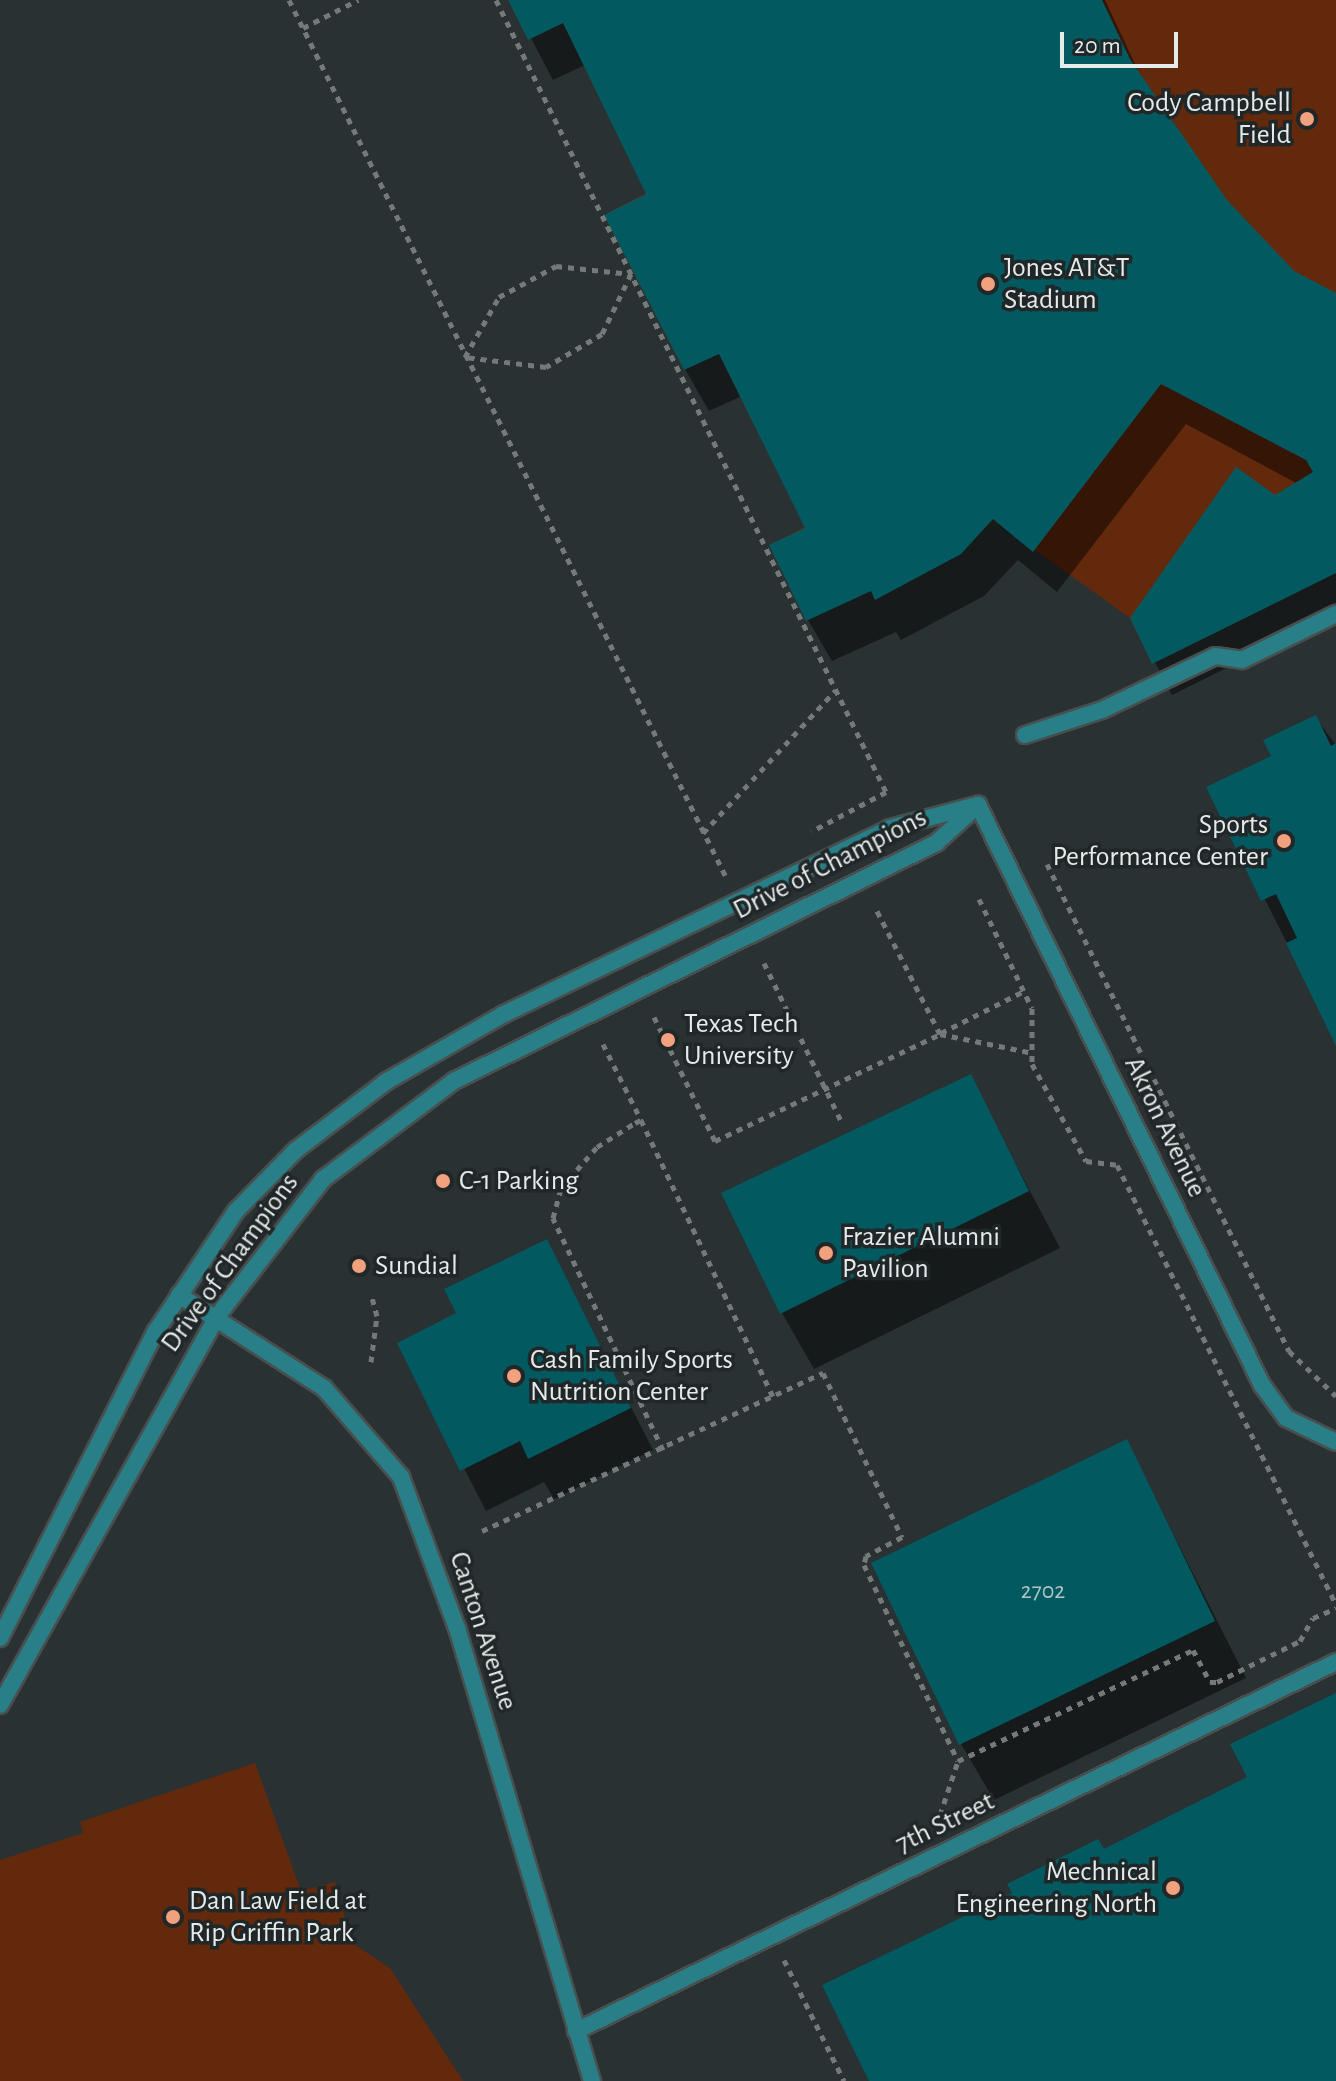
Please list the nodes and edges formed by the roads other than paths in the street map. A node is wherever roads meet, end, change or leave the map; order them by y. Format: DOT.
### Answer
graph roads {
  1 [pos="1336,614"];
  2 [pos="1025,735"];
  3 [pos="978,805"];
  4 [pos="179,1295"];
  5 [pos="218,1315"];
  6 [pos="1336,1442"];
  7 [pos="0,1638"];
  8 [pos="1336,1662"];
  9 [pos="0,1705"];
  10 [pos="576,2031"];
  11 [pos="592,2081"];
  1 -- 2 [label="street"];
  3 -- 4 [label="street, Drive of Champions"];
  3 -- 5 [label="street, Drive of Champions"];
  3 -- 6 [label="street, Akron Avenue"];
  4 -- 5 [label="street, Canton Avenue"];
  4 -- 7 [label="street, Drive of Champions"];
  5 -- 9 [label="street, Drive of Champions"];
  5 -- 10 [label="street, Canton Avenue"];
  8 -- 10 [label="street, 7th Street"];
  10 -- 11 [label="street, Canton Avenue"];
}
